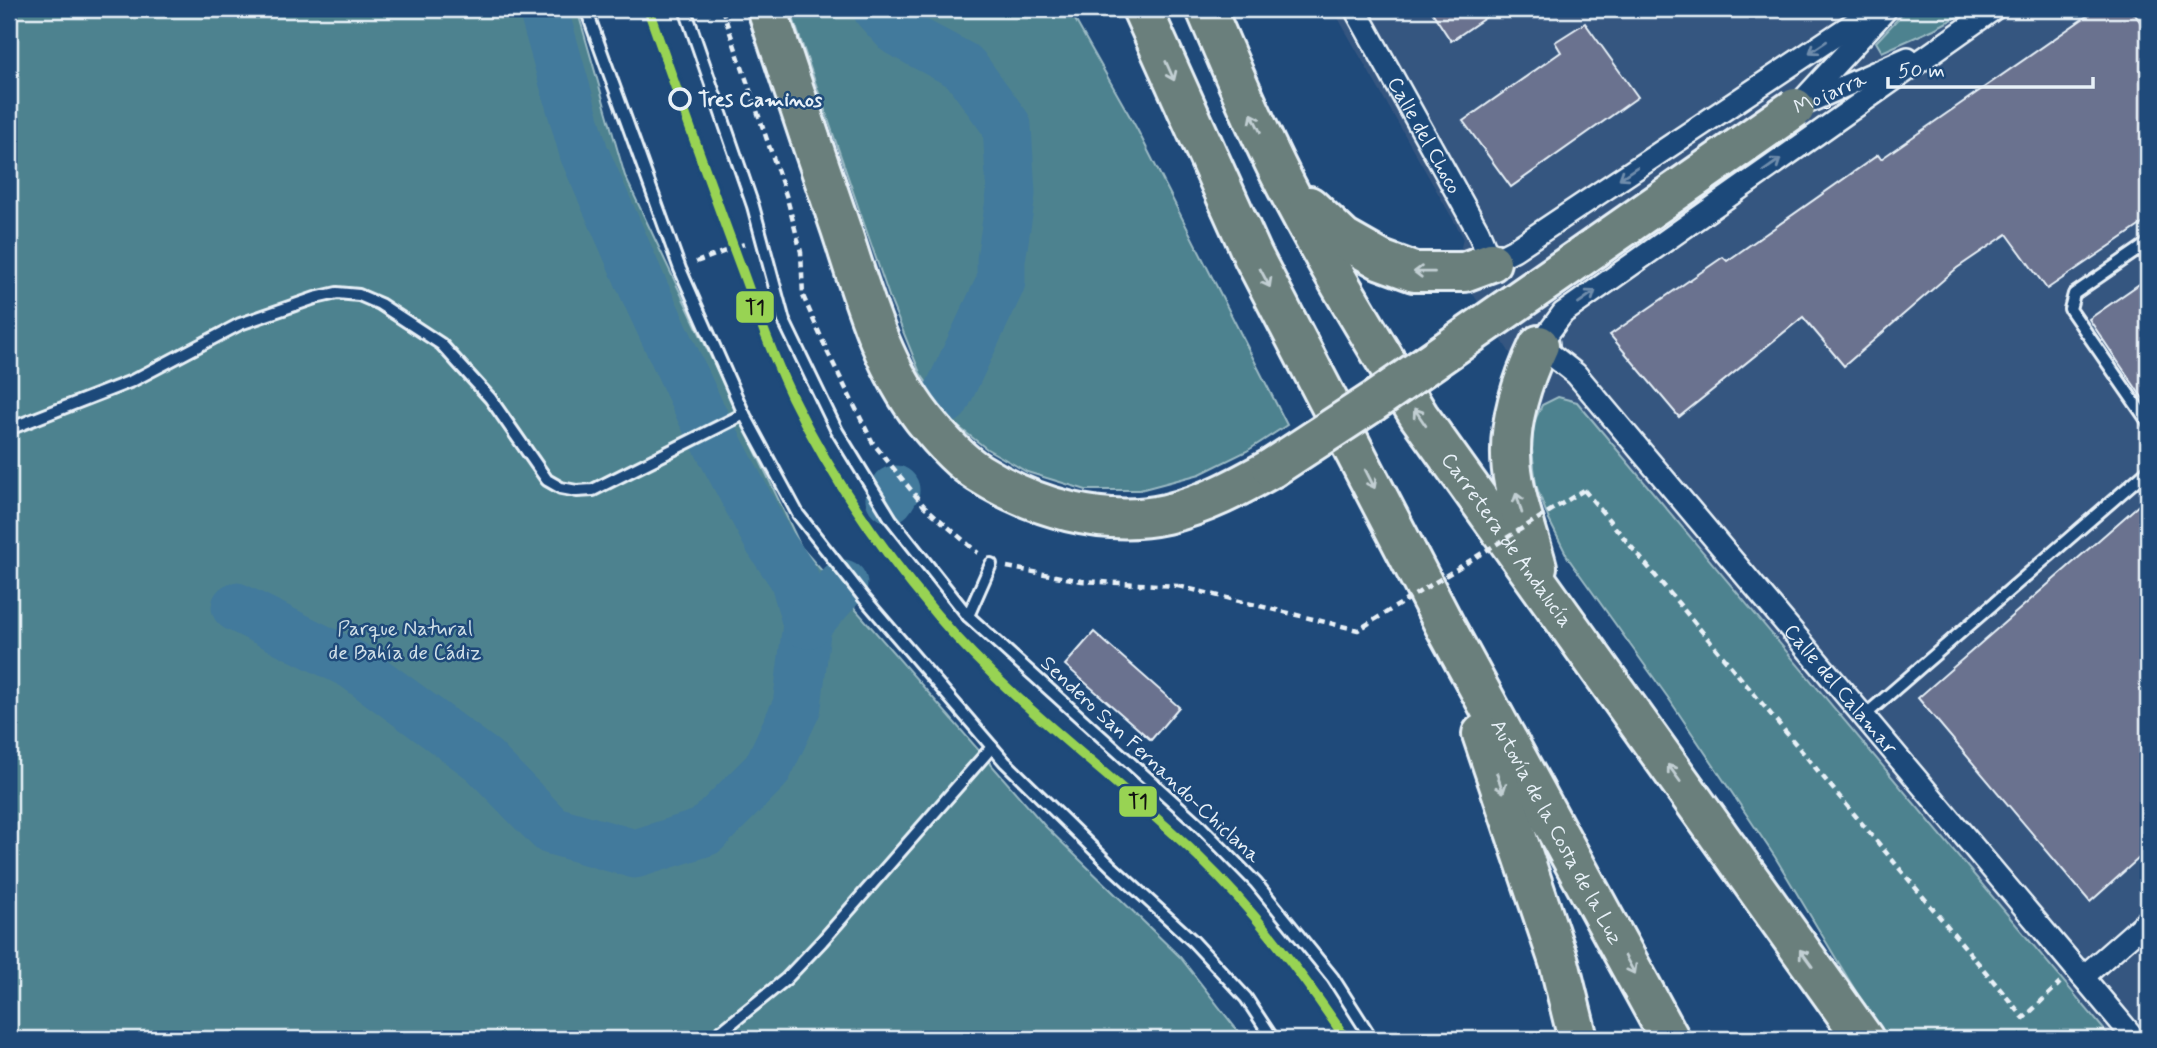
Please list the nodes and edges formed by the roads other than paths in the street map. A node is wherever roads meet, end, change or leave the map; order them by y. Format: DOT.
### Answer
graph roads {
  1 [pos="586,9"];
  2 [pos="684,9"];
  3 [pos="766,9"];
  4 [pos="1142,9"];
  5 [pos="1206,9"];
  6 [pos="1355,9"];
  7 [pos="1874,9"];
  8 [pos="1888,9"];
  9 [pos="1994,9"];
  10 [pos="1950,39"];
  11 [pos="1795,108"];
  12 [pos="1285,185"];
  13 [pos="2148,243"];
  14 [pos="1491,262"];
  15 [pos="1539,345"];
  16 [pos="744,414"];
  17 [pos="2148,422"];
  18 [pos="9,429"];
  19 [pos="2148,470"];
  20 [pos="991,564"];
  21 [pos="1545,593"];
  22 [pos="968,616"];
  23 [pos="1445,626"];
  24 [pos="1863,717"];
  25 [pos="992,747"];
  26 [pos="2148,920"];
  27 [pos="2079,972"];
  28 [pos="712,1039"];
  29 [pos="1273,1039"];
  30 [pos="1371,1039"];
  31 [pos="1578,1039"];
  32 [pos="1670,1039"];
  33 [pos="1864,1039"];
  34 [pos="2135,1039"];
  1 -- 16 [label="lane"];
  2 -- 22 [label="lane, Sendero San Fernando-Chiclana"];
  3 -- 11 [label="highway, bridge"];
  4 -- 23 [label="highway, one-way"];
  12 -- 5 [label="highway, Carretera de Andalucía, one-way"];
  6 -- 14 [label="street, Calle del Choco"];
  7 -- 14 [label="street, one-way"];
  8 -- 11 [label="street, Mojarra"];
  9 -- 10 [label="street"];
  10 -- 11 [label="street, Mojarra"];
  15 -- 10 [label="street, one-way"];
  14 -- 12 [label="highway, one-way"];
  21 -- 12 [label="highway, Carretera de Andalucía, one-way"];
  13 -- 17 [label="lane"];
  21 -- 15 [label="highway, one-way"];
  15 -- 24 [label="street, Calle del Calamar"];
  16 -- 18 [label="lane"];
  16 -- 25 [label="lane"];
  19 -- 24 [label="lane"];
  20 -- 22 [label="lane"];
  33 -- 21 [label="highway, Carretera de Andalucía, one-way"];
  22 -- 30 [label="lane, Sendero San Fernando-Chiclana"];
  23 -- 31 [label="highway, one-way"];
  23 -- 32 [label="highway, Autovía de la Costa de la Luz, one-way"];
  24 -- 27 [label="street, Calle del Calamar"];
  25 -- 28 [label="lane"];
  25 -- 29 [label="lane"];
  26 -- 27 [label="street"];
  27 -- 34 [label="street, Calle del Calamar"];
}
